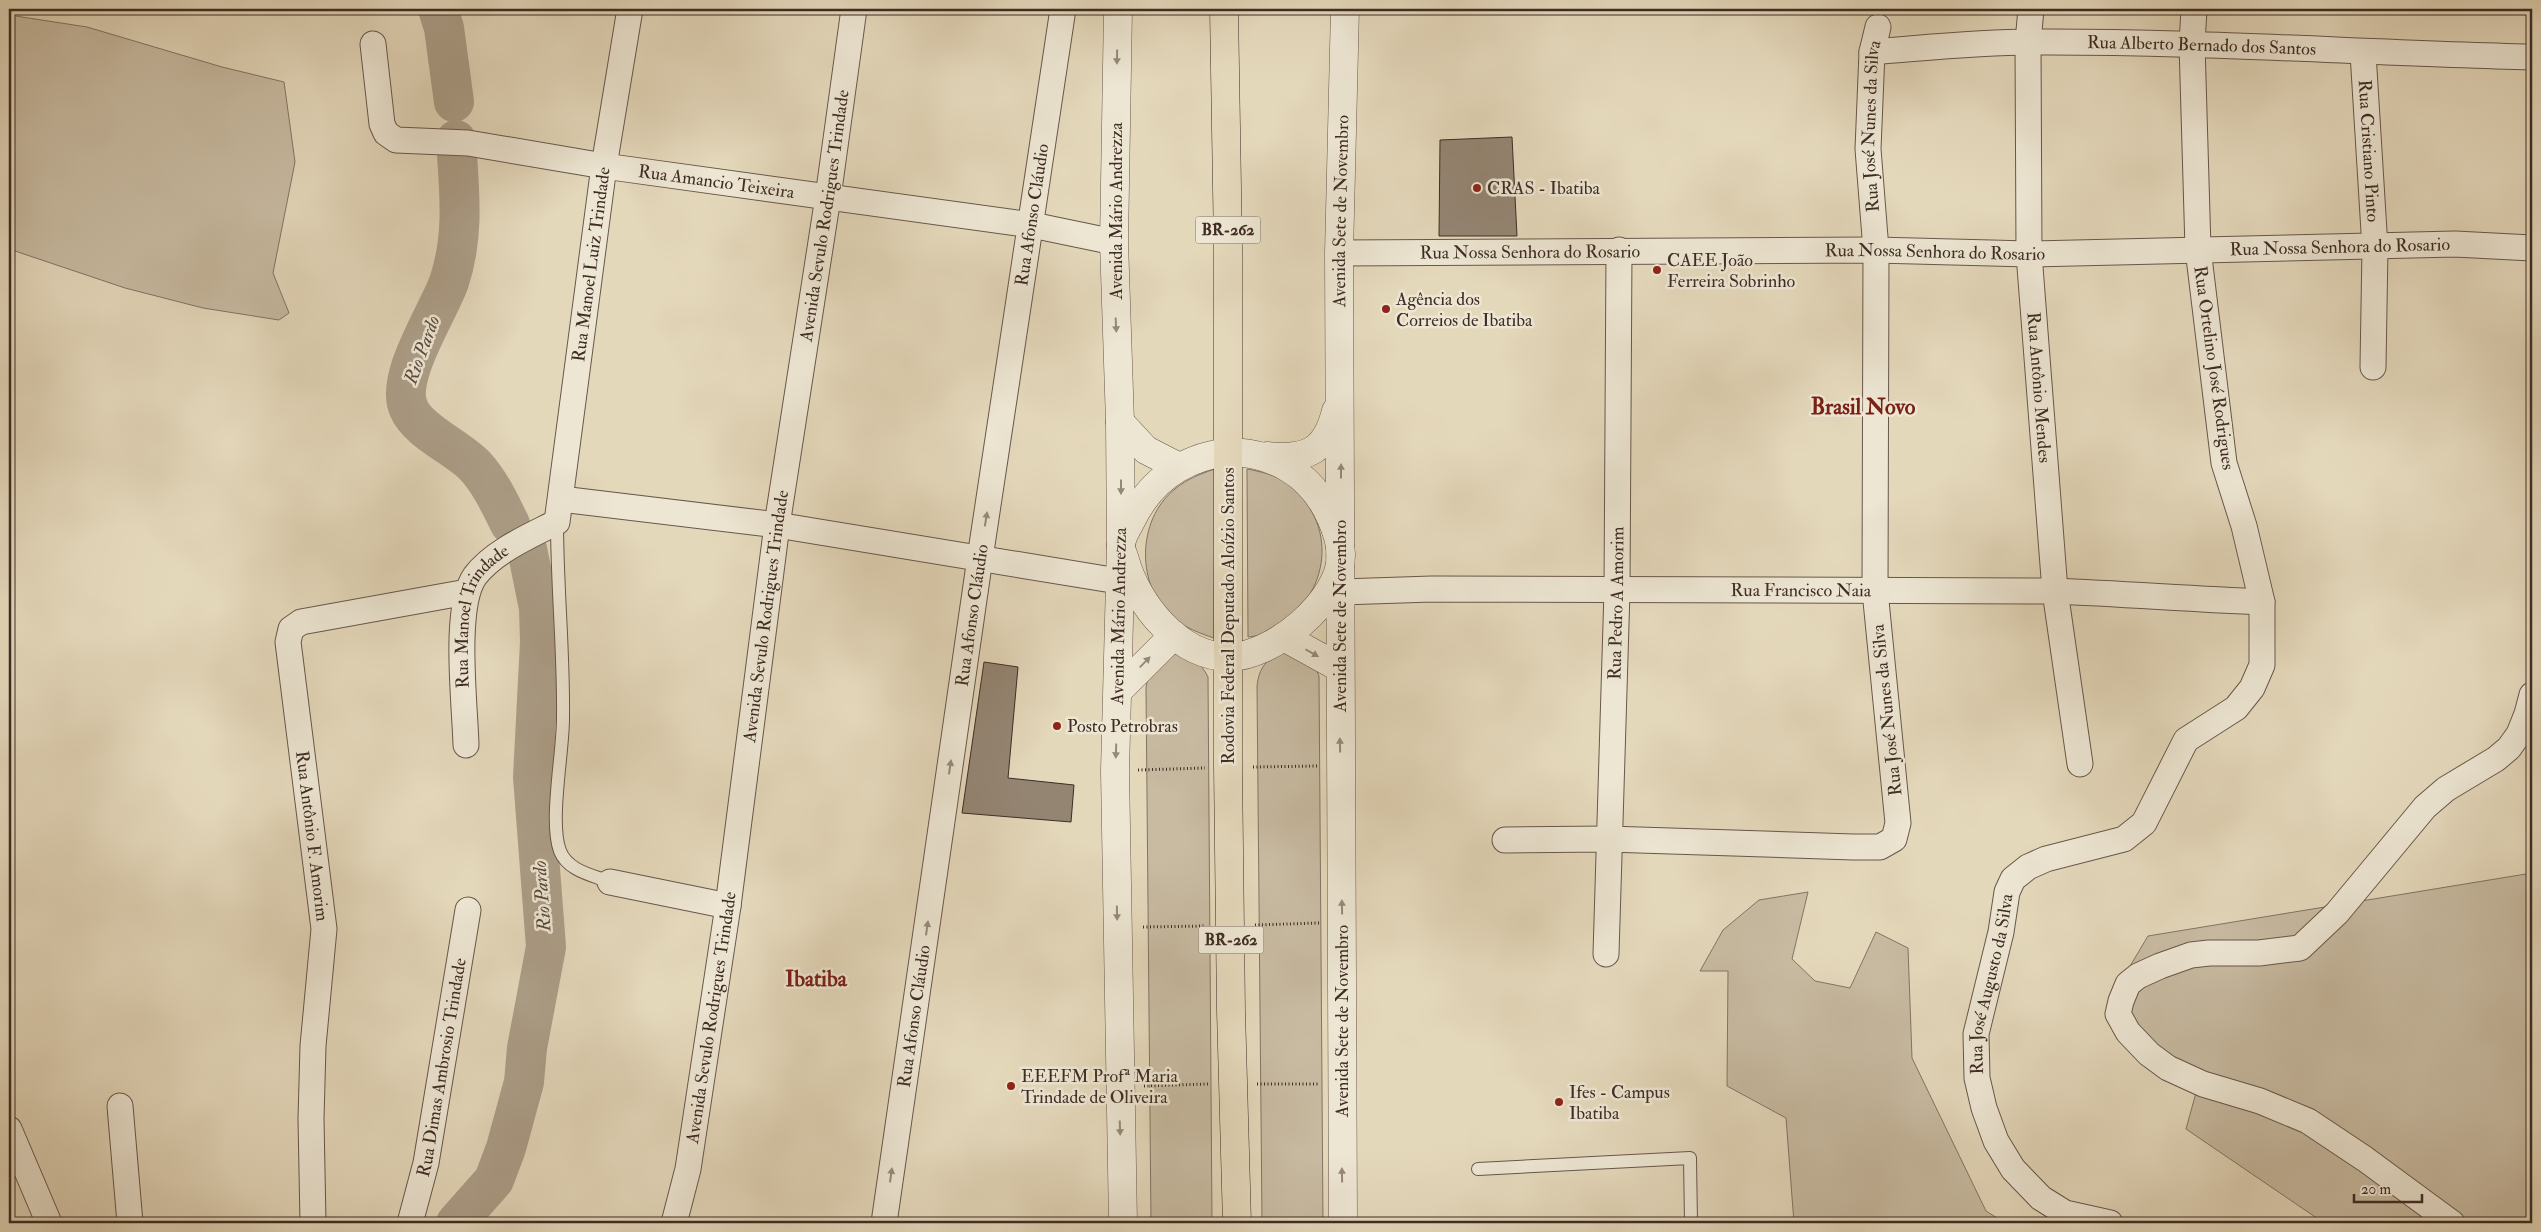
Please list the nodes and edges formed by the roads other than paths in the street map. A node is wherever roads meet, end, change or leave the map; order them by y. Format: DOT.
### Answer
graph roads {
  1 [pos="630,9"];
  2 [pos="854,9"];
  3 [pos="1063,9"];
  4 [pos="1118,9"];
  5 [pos="1224,9"];
  6 [pos="1344,9"];
  7 [pos="2031,9"];
  8 [pos="2194,9"];
  9 [pos="1878,27"];
  10 [pos="2028,42"];
  11 [pos="373,44"];
  12 [pos="2192,44"];
  13 [pos="1872,52"];
  14 [pos="2364,53"];
  15 [pos="2532,57"];
  16 [pos="604,166"];
  17 [pos="828,197"];
  18 [pos="1032,225"];
  19 [pos="1114,242"];
  20 [pos="2375,248"];
  21 [pos="2532,248"];
  22 [pos="2198,249"];
  23 [pos="1619,250"];
  24 [pos="1876,250"];
  25 [pos="1339,253"];
  26 [pos="2029,254"];
  27 [pos="2374,367"];
  28 [pos="1340,395"];
  29 [pos="1120,422"];
  30 [pos="1227,452"];
  31 [pos="1264,456"];
  32 [pos="1179,466"];
  33 [pos="546,522"];
  34 [pos="777,525"];
  35 [pos="1121,545"];
  36 [pos="1341,555"];
  37 [pos="980,558"];
  38 [pos="1118,580"];
  39 [pos="1617,591"];
  40 [pos="1875,591"];
  41 [pos="467,592"];
  42 [pos="1341,592"];
  43 [pos="2055,592"];
  44 [pos="2262,602"];
  45 [pos="1174,635"];
  46 [pos="1284,637"];
  47 [pos="1229,657"];
  48 [pos="1340,668"];
  49 [pos="1118,691"];
  50 [pos="2532,695"];
  51 [pos="466,745"];
  52 [pos="2080,764"];
  53 [pos="1608,839"];
  54 [pos="1505,840"];
  55 [pos="2028,867"];
  56 [pos="610,882"];
  57 [pos="728,906"];
  58 [pos="468,910"];
  59 [pos="1606,954"];
  60 [pos="120,1106"];
  61 [pos="9,1129"];
  62 [pos="1478,1169"];
  63 [pos="49,1223"];
  64 [pos="130,1223"];
  65 [pos="313,1223"];
  66 [pos="410,1223"];
  67 [pos="674,1223"];
  68 [pos="884,1223"];
  69 [pos="1123,1223"];
  70 [pos="1237,1223"];
  71 [pos="1343,1223"];
  72 [pos="1691,1223"];
  73 [pos="2110,1223"];
  74 [pos="2452,1223"];
  1 -- 16 [label="street, Rua Manoel Luiz Trindade"];
  2 -- 17 [label="street, Avenida Sevulo Rodrigues Trindade"];
  3 -- 18 [label="street, Rua Afonso Cláudio"];
  4 -- 19 [label="street, Avenida Mário Andrezza, one-way"];
  5 -- 30 [label="highway, Rodovia Federal Deputado Aloízio Santos / BR-262"];
  6 -- 25 [label="street, Avenida Sete de Novembro"];
  7 -- 10 [label="street, Rua Antônio Mendes"];
  8 -- 12 [label="street, Rua Ortelino José Rodrigues"];
  9 -- 13 [label="street, Rua José Nunes da Silva"];
  10 -- 12 [label="street, Rua Alberto Bernado dos Santos"];
  10 -- 13 [label="street, Rua Alberto Bernado dos Santos"];
  10 -- 26 [label="street, Rua Antônio Mendes"];
  11 -- 16 [label="street, Rua Amancio Teixeira"];
  12 -- 14 [label="street, Rua Alberto Bernado dos Santos"];
  12 -- 22 [label="street, Rua Ortelino José Rodrigues"];
  13 -- 24 [label="street, Rua José Nunes da Silva"];
  14 -- 15 [label="street, Rua Alberto Bernado dos Santos"];
  14 -- 20 [label="street, Rua Cristiano Pinto"];
  16 -- 17 [label="street, Rua Amancio Teixeira"];
  16 -- 33 [label="street, Rua Manoel Luiz Trindade"];
  17 -- 18 [label="street, Rua Amancio Teixeira"];
  17 -- 34 [label="street, Avenida Sevulo Rodrigues Trindade"];
  18 -- 19 [label="street, Rua Amancio Teixeira"];
  37 -- 18 [label="street, Rua Afonso Cláudio, one-way"];
  19 -- 29 [label="street, Avenida Mário Andrezza, one-way"];
  20 -- 21 [label="street, Rua Nossa Senhora do Rosario"];
  20 -- 22 [label="street, Rua Nossa Senhora do Rosario"];
  20 -- 27 [label="street, Rua Cristiano Pinto"];
  22 -- 26 [label="street, Rua Nossa Senhora do Rosario"];
  22 -- 44 [label="street, Rua Ortelino José Rodrigues"];
  23 -- 24 [label="street, Rua Nossa Senhora do Rosario"];
  23 -- 25 [label="street, Rua Nossa Senhora do Rosario"];
  23 -- 39 [label="street, Rua Pedro A Amorim"];
  24 -- 26 [label="street, Rua Nossa Senhora do Rosario"];
  24 -- 40 [label="street, Rua José Nunes da Silva"];
  25 -- 28 [label="street, Avenida Sete de Novembro"];
  26 -- 43 [label="street, Rua Antônio Mendes"];
  28 -- 31 [label="street"];
  36 -- 28 [label="street, Avenida Sete de Novembro, one-way"];
  29 -- 32 [label="street"];
  29 -- 35 [label="street, Avenida Mário Andrezza, one-way"];
  30 -- 31 [label="street"];
  30 -- 32 [label="street"];
  30 -- 47 [label="highway, Rodovia Federal Deputado Aloízio Santos / BR-262"];
  31 -- 36 [label="street"];
  32 -- 35 [label="street"];
  33 -- 34 [label="street"];
  33 -- 41 [label="street, Rua Manoel Trindade"];
  33 -- 56 [label="lane"];
  34 -- 37 [label="street"];
  34 -- 57 [label="street, Avenida Sevulo Rodrigues Trindade"];
  35 -- 38 [label="street, Avenida Mário Andrezza"];
  35 -- 45 [label="street"];
  36 -- 42 [label="street, Avenida Sete de Novembro"];
  36 -- 46 [label="street"];
  37 -- 38 [label="street"];
  68 -- 37 [label="street, Rua Afonso Cláudio, one-way"];
  38 -- 49 [label="street, Avenida Mário Andrezza"];
  39 -- 40 [label="street, Rua Francisco Naia"];
  39 -- 42 [label="street, Rua Francisco Naia"];
  39 -- 53 [label="street, Rua Pedro A Amorim"];
  40 -- 43 [label="street, Rua Francisco Naia"];
  40 -- 53 [label="street, Rua José Nunes da Silva"];
  41 -- 51 [label="street, Rua Manoel Trindade"];
  41 -- 65 [label="street, Rua Antônio F. Amorim"];
  42 -- 48 [label="street, Avenida Sete de Novembro"];
  43 -- 44 [label="street, Rua Francisco Naia"];
  43 -- 52 [label="street, Rua Antônio Mendes"];
  44 -- 55 [label="street, Rua Ortelino José Rodrigues"];
  45 -- 47 [label="street"];
  49 -- 45 [label="street, one-way"];
  46 -- 47 [label="street"];
  46 -- 48 [label="street, one-way"];
  47 -- 70 [label="highway, Rodovia Federal Deputado Aloízio Santos / BR-262"];
  71 -- 48 [label="street, Avenida Sete de Novembro, one-way"];
  49 -- 69 [label="street, Avenida Mário Andrezza, one-way"];
  50 -- 74 [label="street"];
  53 -- 54 [label="street, Rua José Nunes da Silva"];
  53 -- 59 [label="street, Rua Pedro A Amorim"];
  55 -- 73 [label="street, Rua José Augusto da Silva"];
  56 -- 57 [label="street"];
  57 -- 67 [label="street, Avenida Sevulo Rodrigues Trindade"];
  58 -- 66 [label="street, Rua Dimas Ambrosio Trindade"];
  60 -- 64 [label="street"];
  61 -- 63 [label="street"];
  62 -- 72 [label="lane"];
}
